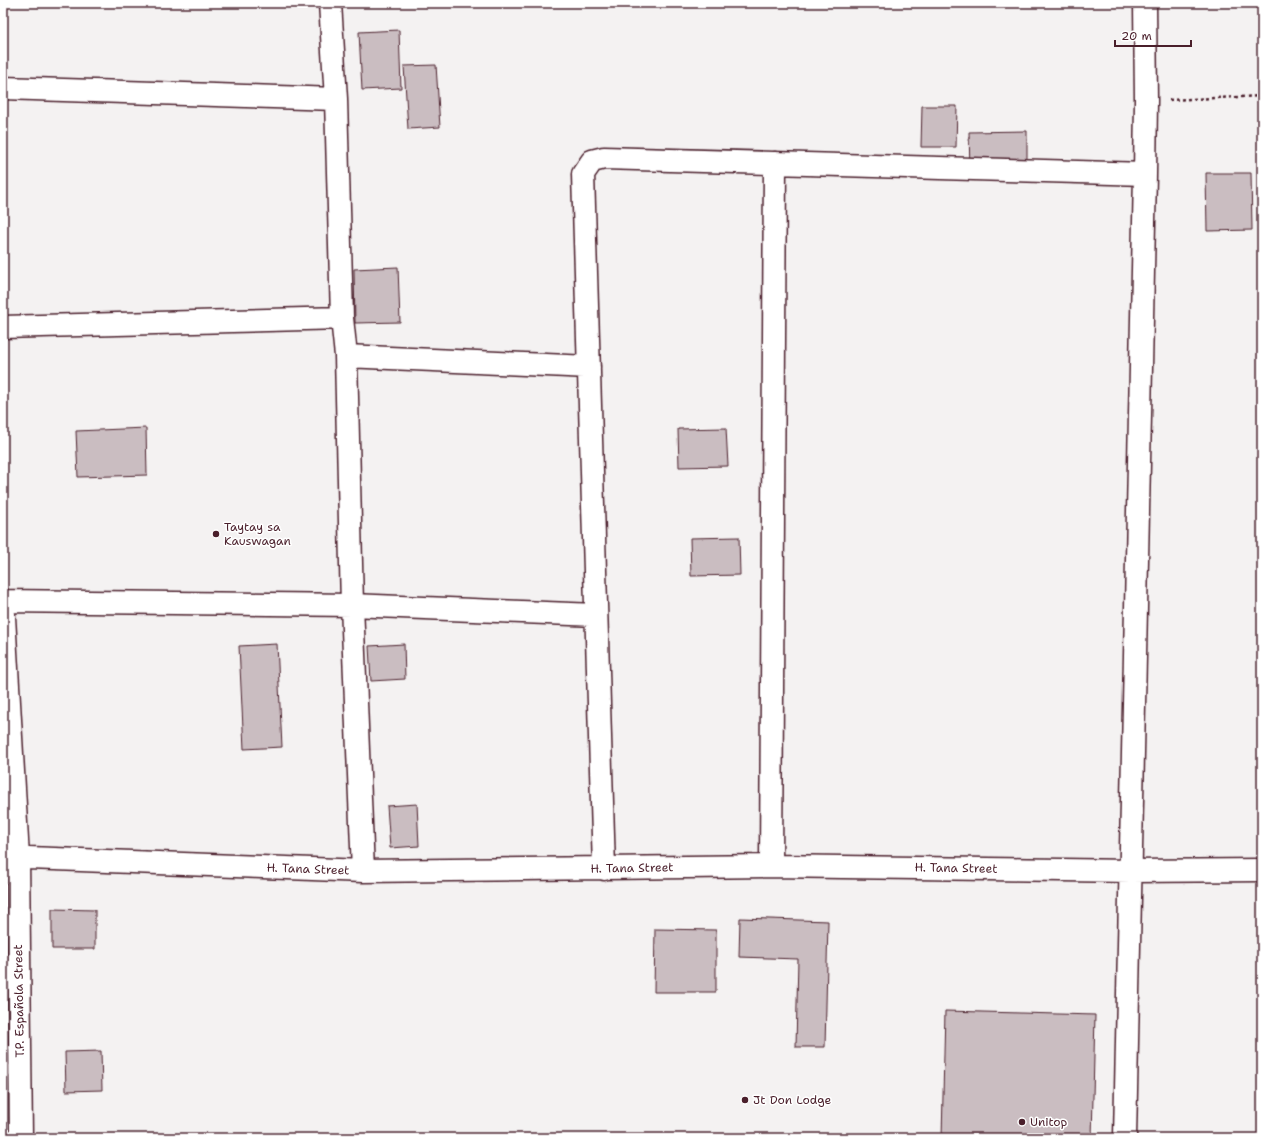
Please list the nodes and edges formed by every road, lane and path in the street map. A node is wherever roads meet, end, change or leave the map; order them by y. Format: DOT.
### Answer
graph roads {
  1 [pos="330,3"];
  2 [pos="1145,3"];
  3 [pos="3,88"];
  4 [pos="1262,96"];
  5 [pos="336,99"];
  6 [pos="1146,101"];
  7 [pos="775,163"];
  8 [pos="1145,174"];
  9 [pos="342,318"];
  10 [pos="3,327"];
  11 [pos="346,356"];
  12 [pos="589,368"];
  13 [pos="3,600"];
  14 [pos="352,605"];
  15 [pos="596,615"];
  16 [pos="10,857"];
  17 [pos="772,866"];
  18 [pos="604,869"];
  19 [pos="1262,870"];
  20 [pos="363,871"];
  21 [pos="1131,871"];
  22 [pos="21,1138"];
  23 [pos="1125,1138"];
  1 -- 5 [label="street"];
  2 -- 6 [label="street"];
  3 -- 5 [label="street"];
  4 -- 6 [label="path"];
  5 -- 9 [label="street"];
  6 -- 8 [label="street"];
  7 -- 8 [label="street"];
  7 -- 12 [label="street"];
  7 -- 17 [label="street"];
  8 -- 21 [label="street"];
  9 -- 10 [label="street"];
  9 -- 11 [label="street"];
  11 -- 12 [label="street"];
  11 -- 14 [label="street"];
  12 -- 15 [label="street"];
  13 -- 14 [label="street"];
  13 -- 16 [label="street, T.P. Española Street"];
  14 -- 15 [label="street"];
  14 -- 20 [label="street"];
  15 -- 18 [label="street"];
  16 -- 20 [label="street, H. Tana Street"];
  16 -- 22 [label="street, T.P. Española Street"];
  17 -- 18 [label="street, H. Tana Street"];
  17 -- 21 [label="street, H. Tana Street"];
  18 -- 20 [label="street, H. Tana Street"];
  19 -- 21 [label="street, H. Tana Street"];
  21 -- 23 [label="street"];
}
